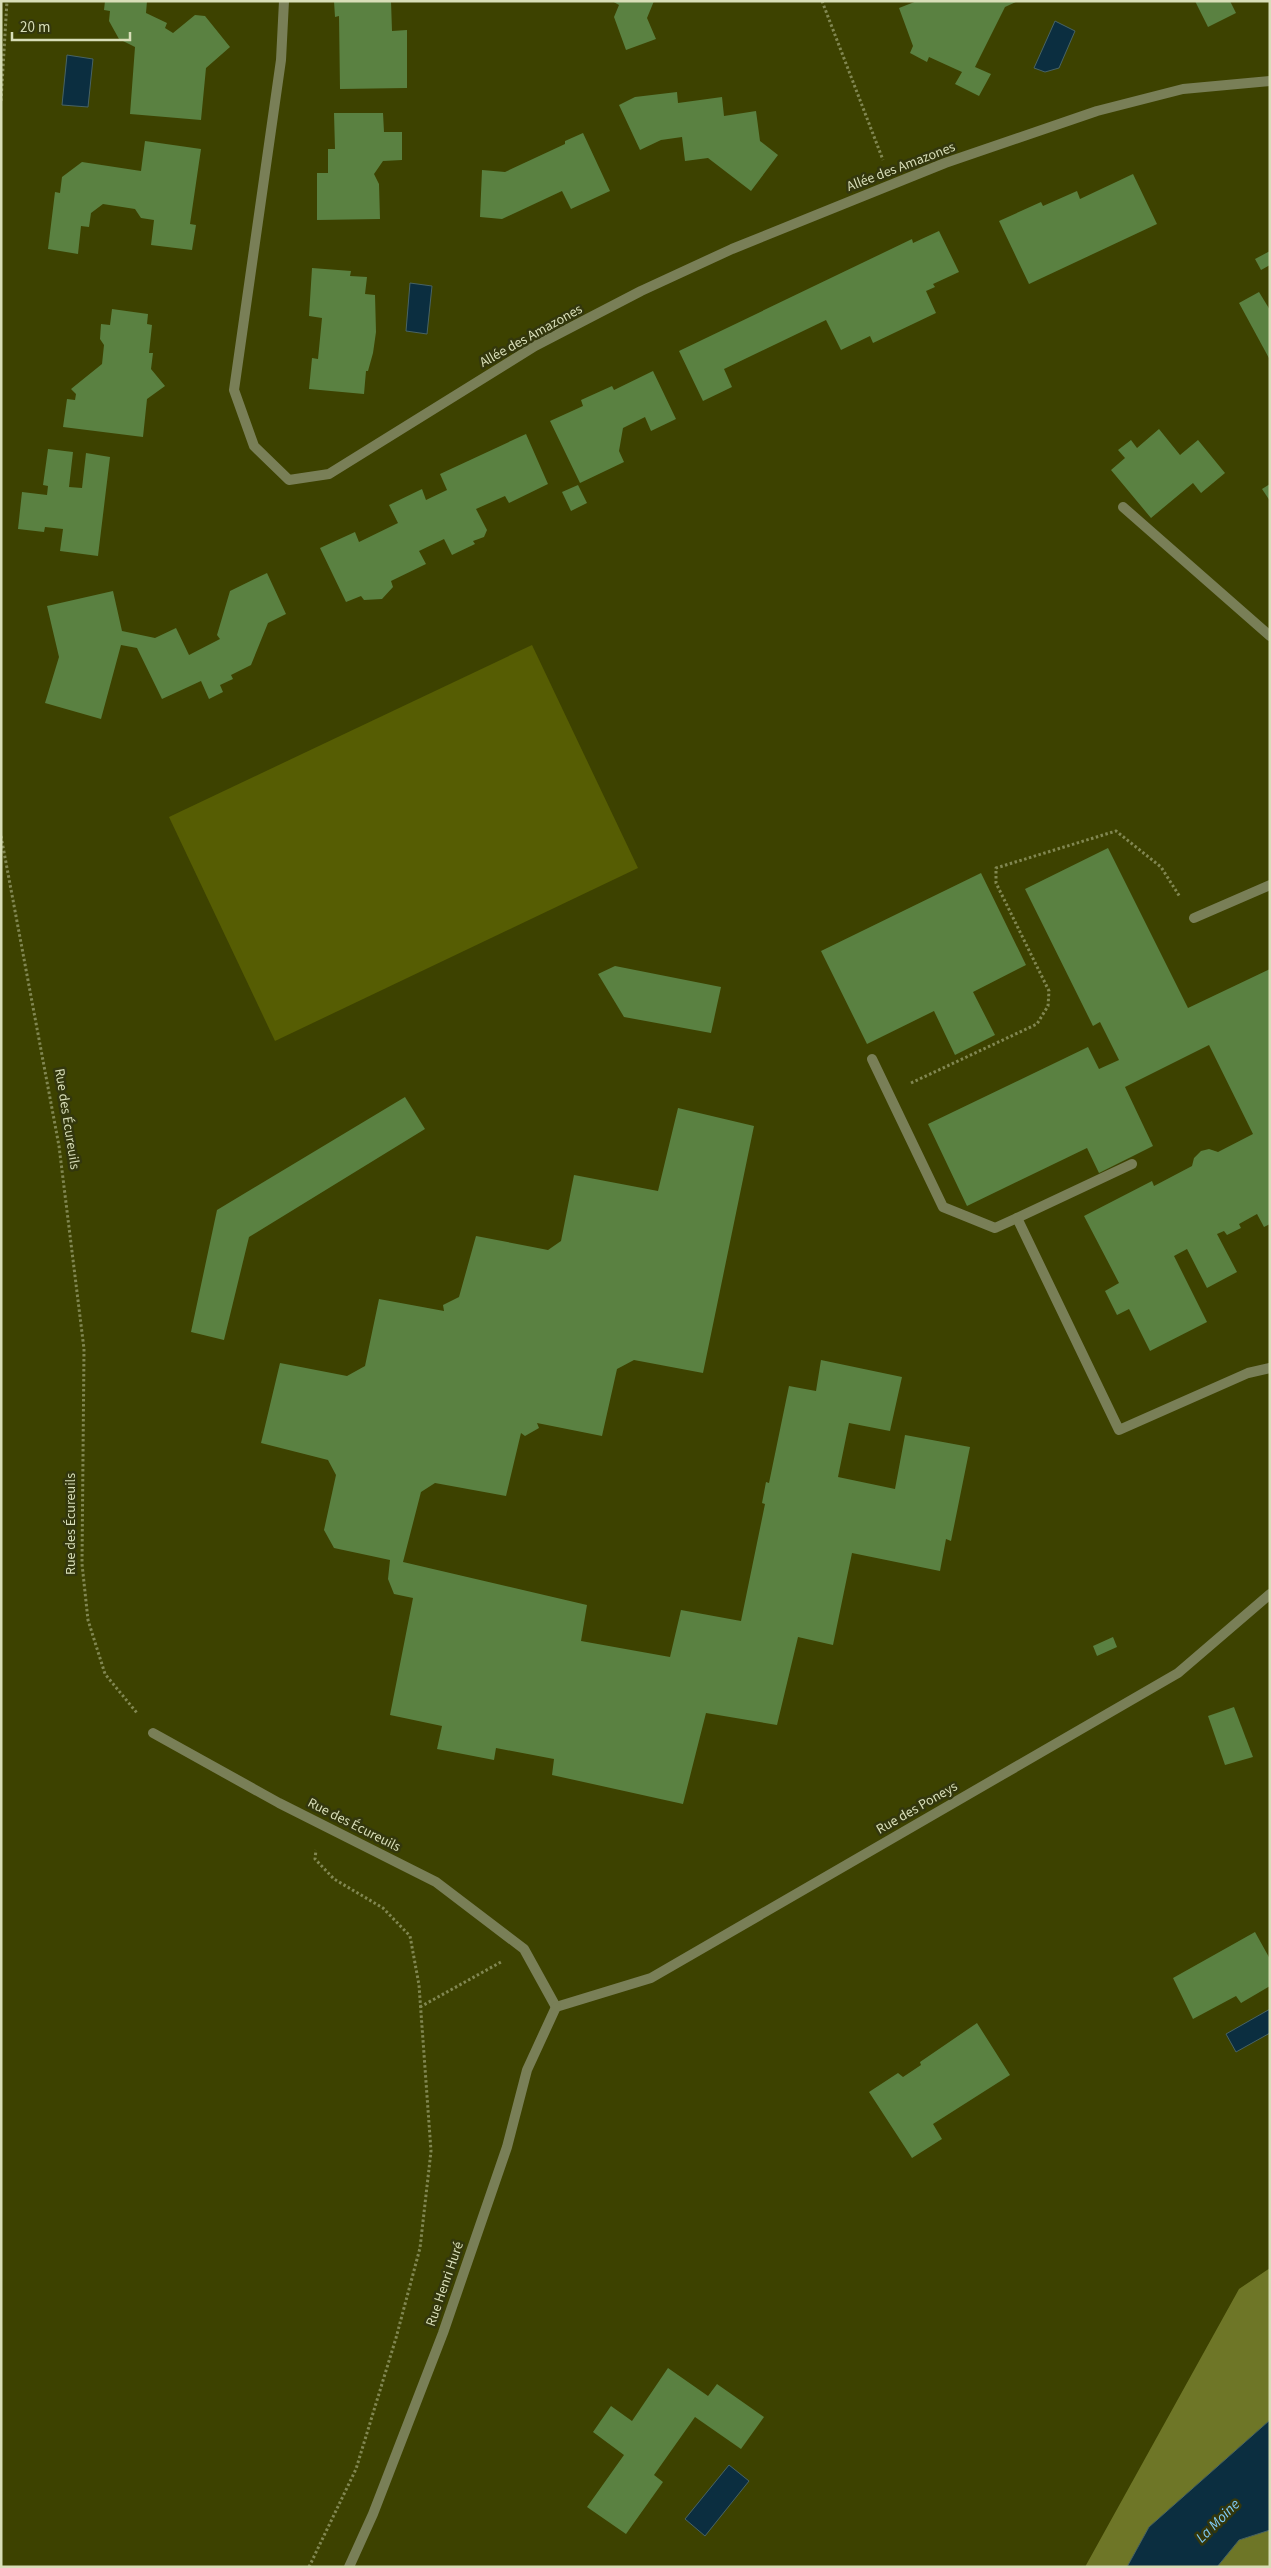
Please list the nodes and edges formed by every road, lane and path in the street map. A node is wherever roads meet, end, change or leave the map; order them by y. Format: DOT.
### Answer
graph roads {
  1 [pos="7,1"];
  2 [pos="284,1"];
  3 [pos="822,1"];
  4 [pos="3,50"];
  5 [pos="1270,81"];
  6 [pos="1,101"];
  7 [pos="892,184"];
  8 [pos="1124,507"];
  9 [pos="1270,636"];
  10 [pos="1,836"];
  11 [pos="1270,885"];
  12 [pos="1194,918"];
  13 [pos="872,1058"];
  14 [pos="889,1093"];
  15 [pos="1132,1164"];
  16 [pos="1017,1218"];
  17 [pos="1270,1368"];
  18 [pos="1270,1594"];
  19 [pos="154,1733"];
  20 [pos="324,1826"];
  21 [pos="524,1949"];
  22 [pos="420,2007"];
  23 [pos="556,2007"];
  24 [pos="309,2567"];
  25 [pos="349,2567"];
  1 -- 4 [label="path"];
  2 -- 7 [label="street, Allée des Amazones"];
  3 -- 7 [label="path"];
  4 -- 6 [label="path"];
  5 -- 7 [label="street, Allée des Amazones"];
  8 -- 9 [label="street"];
  10 -- 19 [label="path, Rue des Écureuils"];
  11 -- 12 [label="street"];
  12 -- 14 [label="path"];
  13 -- 14 [label="street"];
  14 -- 16 [label="street"];
  15 -- 16 [label="street"];
  16 -- 17 [label="street"];
  18 -- 23 [label="street, Rue des Poneys"];
  19 -- 20 [label="street, Rue des Écureuils"];
  20 -- 21 [label="street, Rue des Écureuils"];
  20 -- 22 [label="path"];
  21 -- 22 [label="path"];
  21 -- 23 [label="street, Rue des Écureuils"];
  22 -- 24 [label="path"];
  23 -- 25 [label="street, Rue Henri Huré"];
}
